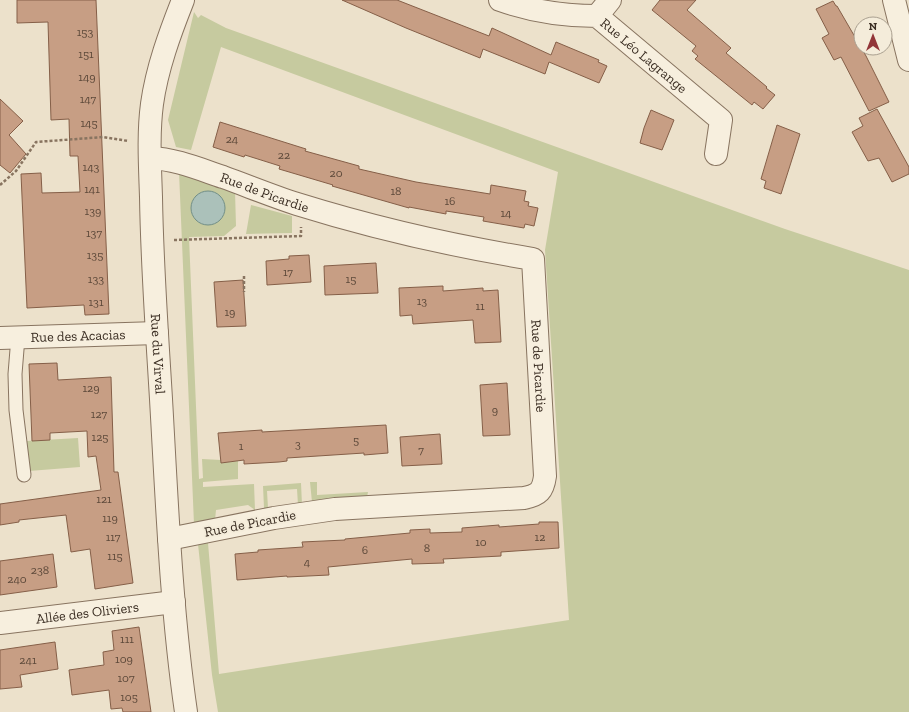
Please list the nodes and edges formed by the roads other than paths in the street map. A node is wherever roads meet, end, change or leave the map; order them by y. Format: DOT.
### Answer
graph roads {
  1 [pos="183,0"];
  2 [pos="500,0"];
  3 [pos="894,0"];
  4 [pos="604,8"];
  5 [pos="909,60"];
  6 [pos="150,151"];
  7 [pos="716,154"];
  8 [pos="157,333"];
  9 [pos="9,338"];
  10 [pos="24,475"];
  11 [pos="169,539"];
  12 [pos="174,602"];
  13 [pos="0,624"];
  14 [pos="186,712"];
  1 -- 6 [label="street, Rue du Virval"];
  2 -- 4 [label="street, Rue Léo Lagrange"];
  3 -- 5 [label="street"];
  4 -- 7 [label="street, Rue Léo Lagrange"];
  6 -- 8 [label="street, Rue du Virval"];
  6 -- 11 [label="street, Rue de Picardie"];
  8 -- 9 [label="street, Rue des Acacias"];
  8 -- 11 [label="street, Rue du Virval"];
  9 -- 10 [label="lane"];
  11 -- 12 [label="street, Rue du Virval"];
  12 -- 13 [label="street, Allée des Oliviers"];
  12 -- 14 [label="street, Rue du Virval"];
}
